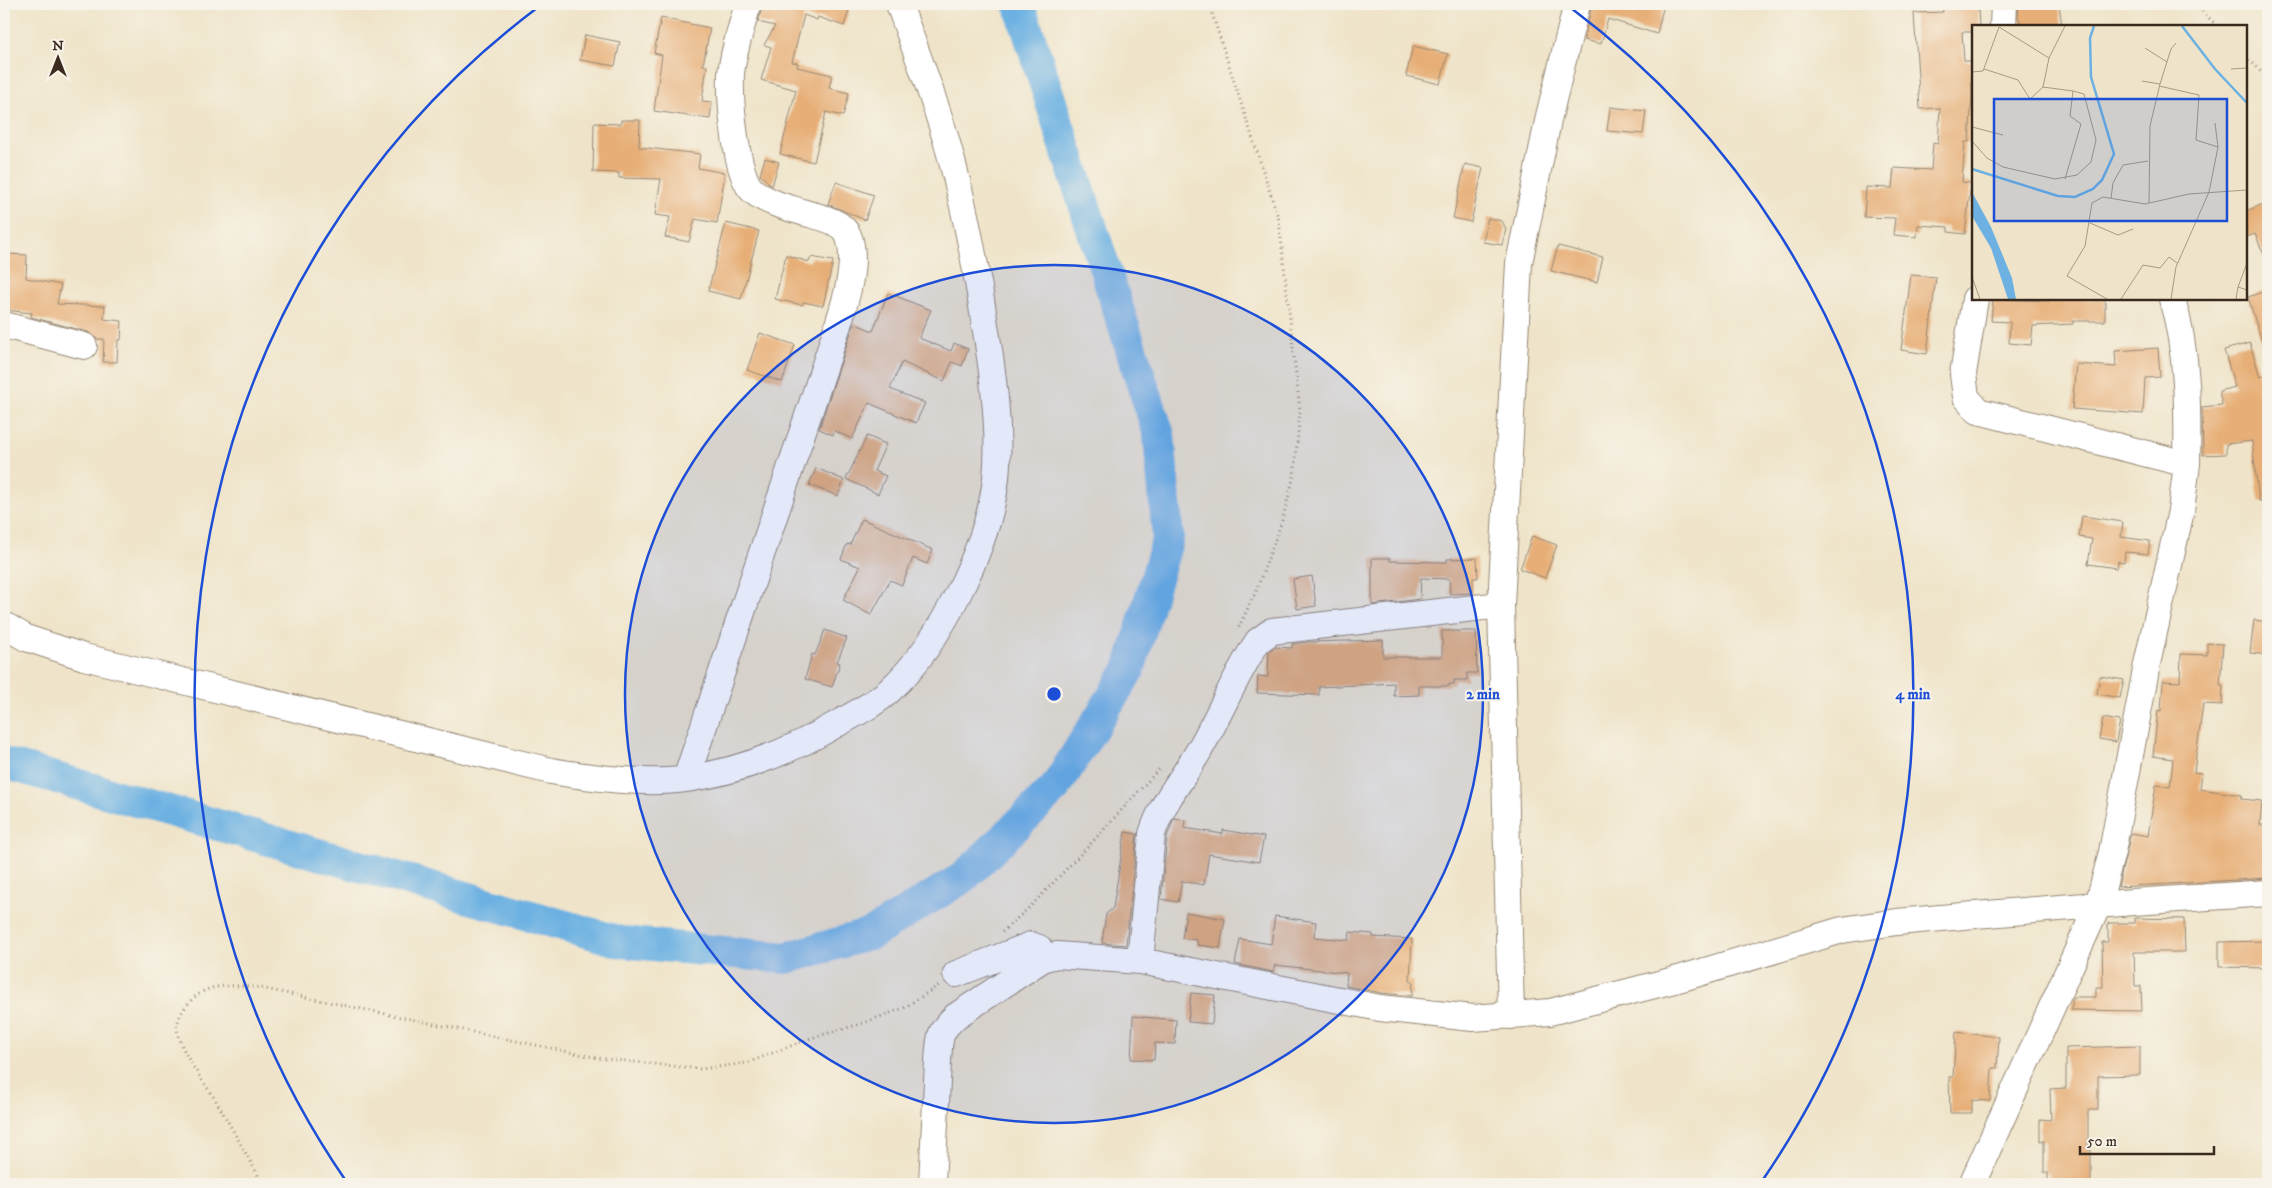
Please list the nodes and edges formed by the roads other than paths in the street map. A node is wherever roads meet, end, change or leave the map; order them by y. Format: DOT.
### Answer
graph roads {
  1 [pos="748,4"];
  2 [pos="899,4"];
  3 [pos="1578,4"];
  4 [pos="2004,4"];
  5 [pos="2003,25"];
  6 [pos="1975,300"];
  7 [pos="2172,300"];
  8 [pos="4,325"];
  9 [pos="84,346"];
  10 [pos="2187,464"];
  11 [pos="1501,605"];
  12 [pos="4,625"];
  13 [pos="686,779"];
  14 [pos="2268,893"];
  15 [pos="2098,905"];
  16 [pos="1044,958"];
  17 [pos="1140,961"];
  18 [pos="956,974"];
  19 [pos="1511,1016"];
  20 [pos="932,1184"];
  21 [pos="1972,1184"];
  1 -- 13 [label="street"];
  2 -- 13 [label="street"];
  3 -- 11 [label="street"];
  4 -- 5 [label="street"];
  6 -- 10 [label="street"];
  7 -- 10 [label="street"];
  8 -- 9 [label="street"];
  10 -- 15 [label="street"];
  11 -- 17 [label="street"];
  11 -- 19 [label="street"];
  12 -- 13 [label="street"];
  14 -- 15 [label="street"];
  15 -- 19 [label="street"];
  15 -- 21 [label="street"];
  16 -- 17 [label="street"];
  16 -- 18 [label="street"];
  16 -- 20 [label="street"];
  17 -- 19 [label="street"];
}
